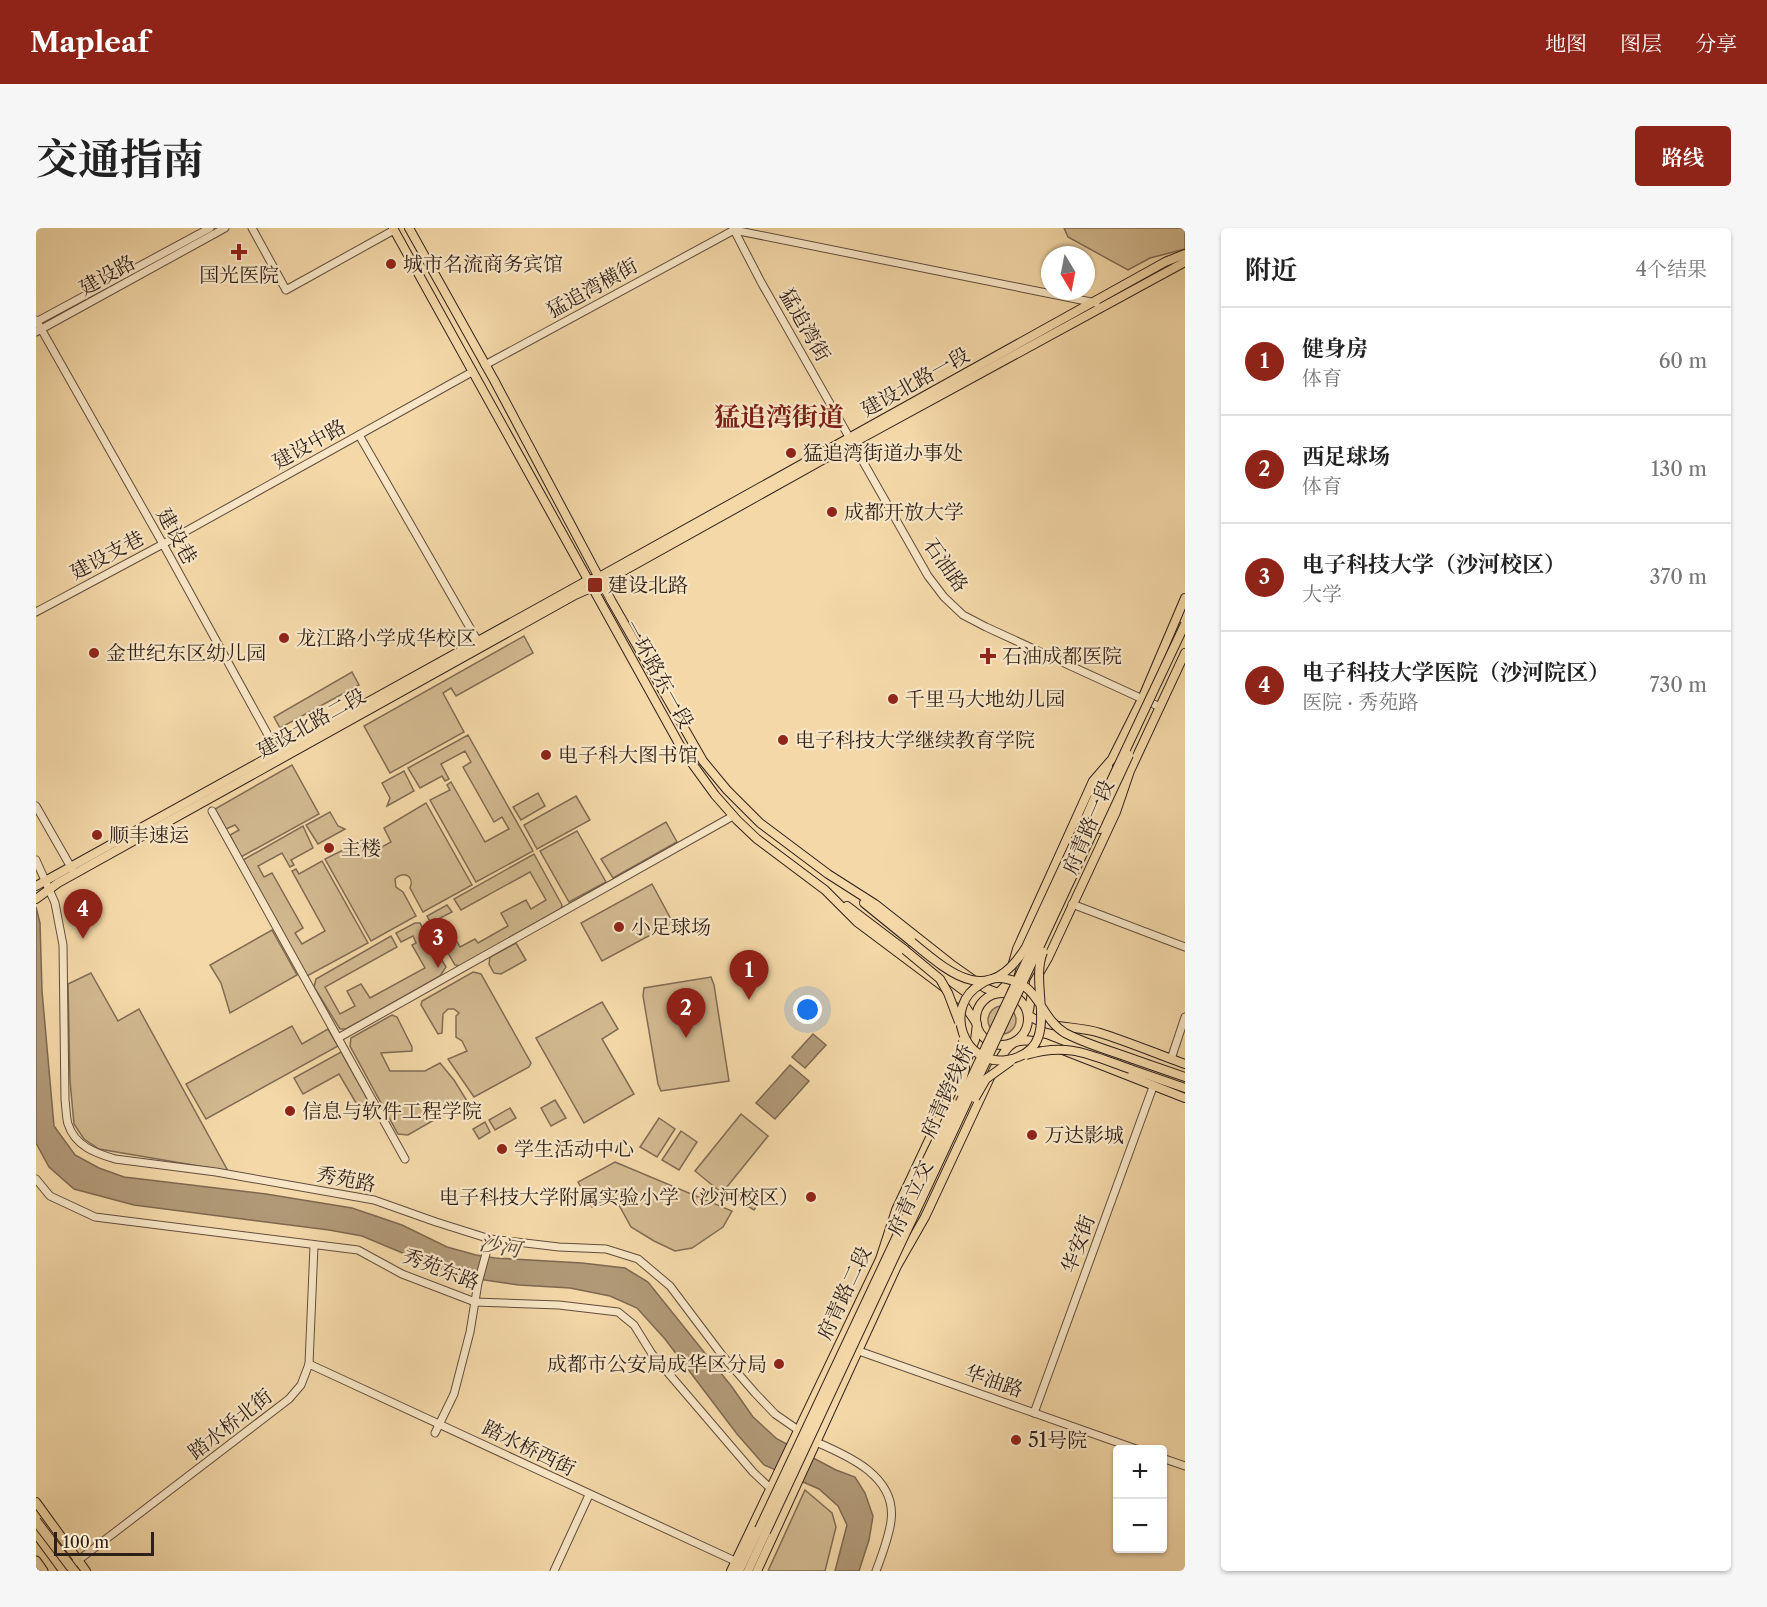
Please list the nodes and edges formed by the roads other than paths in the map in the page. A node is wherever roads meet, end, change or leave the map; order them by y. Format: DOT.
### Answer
graph roads {
  1 [pos="210,228"];
  2 [pos="225,228"];
  3 [pos="252,228"];
  4 [pos="409,228"];
  5 [pos="393,229"];
  6 [pos="733,229"];
  7 [pos="1185,254"];
  8 [pos="1185,262"];
  9 [pos="1097,305"];
  10 [pos="36,321"];
  11 [pos="39,331"];
  12 [pos="485,365"];
  13 [pos="472,372"];
  14 [pos="359,435"];
  15 [pos="851,440"];
  16 [pos="163,544"];
  17 [pos="601,580"];
  18 [pos="590,584"];
  19 [pos="1185,598"];
  20 [pos="36,612"];
  21 [pos="620,616"];
  22 [pos="610,621"];
  23 [pos="1185,624"];
  24 [pos="1185,634"];
  25 [pos="477,640"];
  26 [pos="1185,653"];
  27 [pos="1142,699"];
  28 [pos="1160,707"];
  29 [pos="279,756"];
  30 [pos="1112,759"];
  31 [pos="1130,771"];
  32 [pos="36,806"];
  33 [pos="212,811"];
  34 [pos="733,816"];
  35 [pos="36,860"];
  36 [pos="72,870"];
  37 [pos="828,874"];
  38 [pos="45,880"];
  39 [pos="36,886"];
  40 [pos="825,890"];
  41 [pos="50,891"];
  42 [pos="38,898"];
  43 [pos="1072,904"];
  44 [pos="1185,947"];
  45 [pos="990,980"];
  46 [pos="998,993"];
  47 [pos="1040,1006"];
  48 [pos="1028,1015"];
  49 [pos="1185,1017"];
  50 [pos="977,1024"];
  51 [pos="960,1025"];
  52 [pos="338,1038"];
  53 [pos="1013,1042"];
  54 [pos="1014,1059"];
  55 [pos="1171,1059"];
  56 [pos="1185,1064"];
  57 [pos="1185,1077"];
  58 [pos="1153,1087"];
  59 [pos="1185,1088"];
  60 [pos="1185,1098"];
  61 [pos="405,1159"];
  62 [pos="36,1179"];
  63 [pos="490,1239"];
  64 [pos="314,1246"];
  65 [pos="880,1259"];
  66 [pos="897,1266"];
  67 [pos="475,1302"];
  68 [pos="839,1344"];
  69 [pos="858,1351"];
  70 [pos="309,1364"];
  71 [pos="1034,1413"];
  72 [pos="439,1424"];
  73 [pos="798,1430"];
  74 [pos="435,1433"];
  75 [pos="816,1442"];
  76 [pos="1126,1445"];
  77 [pos="1167,1460"];
  78 [pos="1185,1466"];
  79 [pos="770,1488"];
  80 [pos="589,1495"];
  81 [pos="36,1502"];
  82 [pos="36,1521"];
  83 [pos="36,1533"];
  84 [pos="79,1560"];
  85 [pos="36,1561"];
  86 [pos="735,1562"];
  87 [pos="43,1571"];
  88 [pos="64,1571"];
  89 [pos="74,1571"];
  90 [pos="86,1571"];
  91 [pos="554,1571"];
  92 [pos="730,1571"];
  93 [pos="739,1571"];
  94 [pos="748,1571"];
  95 [pos="757,1571"];
  96 [pos="876,1571"];
  1 -- 10 [label="street, 建设路"];
  2 -- 11 [label="street, 建设路"];
  3 -- 5 [label="street"];
  4 -- 12 [label="main road, 一环路东一段"];
  5 -- 13 [label="main road, 一环路东一段"];
  6 -- 9 [label="street"];
  6 -- 12 [label="street, 猛追湾横街"];
  6 -- 15 [label="street, 猛追湾街"];
  7 -- 9 [label="main road, 建设北路一段"];
  8 -- 9 [label="main road, 建设北路一段"];
  9 -- 15 [label="main road, 建设北路一段"];
  10 -- 11 [label="street, 建设巷"];
  11 -- 16 [label="street, 建设巷"];
  12 -- 17 [label="main road, 一环路东一段"];
  13 -- 14 [label="street, 建设中路"];
  13 -- 18 [label="main road, 一环路东一段"];
  14 -- 16 [label="street, 建设中路"];
  14 -- 25 [label="street"];
  15 -- 17 [label="main road, 建设北路一段"];
  15 -- 27 [label="street, 石油路"];
  16 -- 20 [label="street, 建设支巷"];
  16 -- 29 [label="street, 建设巷"];
  17 -- 18 [label="main road, 建设北路二段"];
  17 -- 21 [label="main road, 一环路东一段"];
  18 -- 22 [label="main road, 一环路东一段"];
  18 -- 25 [label="main road, 建设北路二段"];
  18 -- 29 [label="main road, 建设北路二段"];
  19 -- 27 [label="main road, 府青路一段"];
  21 -- 22 [label="main road"];
  21 -- 37 [label="main road, 一环路东一段"];
  22 -- 34 [label="main road, 一环路东一段"];
  23 -- 93 [label="main road, 府青跨线桥, bridge"];
  24 -- 94 [label="main road, 府青跨线桥, bridge"];
  25 -- 29 [label="main road, 建设北路二段"];
  26 -- 28 [label="main road, 府青路一段"];
  27 -- 28 [label="street, 石油路"];
  27 -- 30 [label="main road, 府青路一段"];
  28 -- 31 [label="main road, 府青路一段"];
  29 -- 36 [label="main road, 建设北路二段"];
  30 -- 45 [label="main road, 府青路一段, bridge"];
  30 -- 46 [label="main road, 府青路一段"];
  31 -- 43 [label="main road, 府青路一段"];
  31 -- 47 [label="main road, 府青立交, bridge"];
  32 -- 36 [label="street"];
  33 -- 52 [label="street"];
  34 -- 40 [label="main road, 一环路东一段"];
  34 -- 52 [label="street"];
  35 -- 38 [label="street, 秀苑路"];
  36 -- 38 [label="main road, 建设北路二段"];
  36 -- 41 [label="main road, 建设北路二段"];
  37 -- 45 [label="main road, bridge"];
  37 -- 46 [label="main road, 一环路东一段"];
  38 -- 39 [label="main road, 建设北路二段"];
  38 -- 41 [label="street, 秀苑路"];
  40 -- 50 [label="main road, 一环路东一段"];
  40 -- 51 [label="main road, bridge"];
  41 -- 42 [label="main road, 建设北路二段"];
  41 -- 63 [label="street, 秀苑路"];
  43 -- 44 [label="street"];
  43 -- 48 [label="main road, 府青路一段"];
  45 -- 47 [label="main road, bridge"];
  45 -- 51 [label="main road, bridge"];
  46 -- 48 [label="main road"];
  46 -- 50 [label="main road"];
  47 -- 54 [label="main road, 府青立交, bridge"];
  47 -- 57 [label="main road, bridge"];
  48 -- 53 [label="main road"];
  48 -- 55 [label="main road"];
  49 -- 55 [label="street"];
  50 -- 53 [label="main road"];
  50 -- 65 [label="main road, 府青路二段"];
  51 -- 54 [label="main road, 府青立交, bridge"];
  51 -- 65 [label="main road, 府青立交, bridge"];
  52 -- 61 [label="street"];
  53 -- 58 [label="main road"];
  53 -- 66 [label="main road, 府青路二段"];
  54 -- 59 [label="main road, 府青立交, bridge"];
  54 -- 66 [label="main road, 府青立交, bridge"];
  55 -- 56 [label="main road"];
  58 -- 60 [label="main road"];
  58 -- 71 [label="street, 华安街"];
  62 -- 64 [label="street, 秀苑东路"];
  63 -- 67 [label="street"];
  63 -- 73 [label="street, 秀苑路"];
  64 -- 67 [label="street, 秀苑东路"];
  64 -- 70 [label="street, 踏水桥北街"];
  65 -- 68 [label="main road, 府青路二段"];
  66 -- 69 [label="main road, 府青路二段"];
  67 -- 72 [label="street"];
  67 -- 79 [label="street, 秀苑东路"];
  68 -- 69 [label="street, 华油路"];
  68 -- 73 [label="main road, 府青路二段"];
  69 -- 71 [label="street, 华油路"];
  69 -- 75 [label="main road, 府青路二段"];
  70 -- 72 [label="street, 踏水桥西街"];
  70 -- 84 [label="street, 踏水桥北街"];
  71 -- 76 [label="street, 华油路"];
  72 -- 74 [label="street"];
  72 -- 80 [label="street, 踏水桥西街"];
  73 -- 79 [label="main road, 府青路二段"];
  75 -- 95 [label="main road, 府青路二段"];
  75 -- 96 [label="street"];
  77 -- 78 [label="street"];
  79 -- 86 [label="main road, 府青路二段"];
  80 -- 86 [label="street, 踏水桥西街"];
  80 -- 91 [label="street"];
  81 -- 84 [label="main road"];
  82 -- 89 [label="highway, bridge"];
  83 -- 88 [label="highway"];
  84 -- 88 [label="street, 踏水桥北街"];
  84 -- 90 [label="main road"];
  85 -- 87 [label="highway"];
  86 -- 92 [label="main road, 府青路二段"];
}
